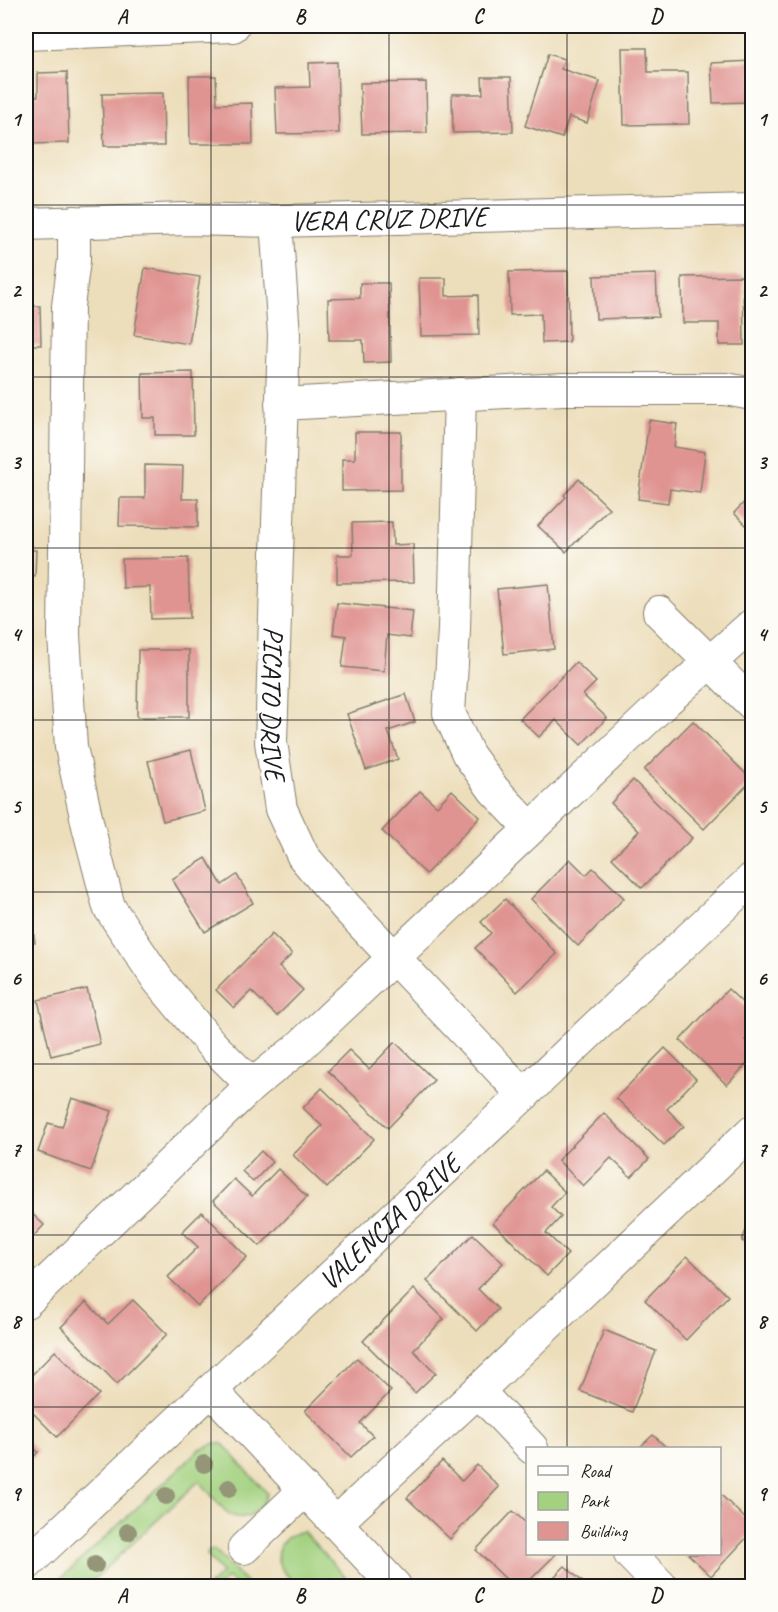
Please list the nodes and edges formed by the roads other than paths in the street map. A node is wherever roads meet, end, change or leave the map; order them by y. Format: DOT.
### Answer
graph roads {
  1 [pos="233,26"];
  2 [pos="26,34"];
  3 [pos="753,209"];
  4 [pos="276,221"];
  5 [pos="74,222"];
  6 [pos="26,224"];
  7 [pos="460,394"];
  8 [pos="753,394"];
  9 [pos="281,404"];
  10 [pos="660,612"];
  11 [pos="753,625"];
  12 [pos="711,662"];
  13 [pos="753,704"];
  14 [pos="530,828"];
  15 [pos="753,879"];
  16 [pos="394,957"];
  17 [pos="252,1085"];
  18 [pos="524,1095"];
  19 [pos="753,1131"];
  20 [pos="26,1302"];
  21 [pos="211,1390"];
  22 [pos="478,1392"];
  23 [pos="530,1447"];
  24 [pos="305,1490"];
  25 [pos="336,1523"];
  26 [pos="244,1548"];
  27 [pos="631,1555"];
  28 [pos="26,1565"];
  29 [pos="393,1586"];
  30 [pos="661,1587"];
  1 -- 2 [label="street"];
  3 -- 4 [label="street, VERA CRUZ DRIVE"];
  4 -- 5 [label="street, VERA CRUZ DRIVE"];
  4 -- 9 [label="street, PICATO DRIVE"];
  5 -- 6 [label="street, VERA CRUZ DRIVE"];
  5 -- 17 [label="street"];
  7 -- 8 [label="street"];
  7 -- 9 [label="street"];
  7 -- 14 [label="street"];
  9 -- 16 [label="street, PICATO DRIVE"];
  10 -- 12 [label="street"];
  11 -- 12 [label="street"];
  12 -- 13 [label="street"];
  12 -- 14 [label="street"];
  14 -- 16 [label="street"];
  15 -- 18 [label="street, VALENCIA DRIVE"];
  16 -- 17 [label="street"];
  16 -- 18 [label="street, PICATO DRIVE"];
  17 -- 20 [label="street"];
  18 -- 21 [label="street, VALENCIA DRIVE"];
  19 -- 22 [label="street"];
  21 -- 24 [label="street"];
  21 -- 28 [label="street, VALENCIA DRIVE"];
  22 -- 23 [label="street"];
  22 -- 25 [label="street"];
  24 -- 25 [label="street"];
  24 -- 26 [label="street"];
  25 -- 29 [label="street"];
  27 -- 30 [label="street"];
}
